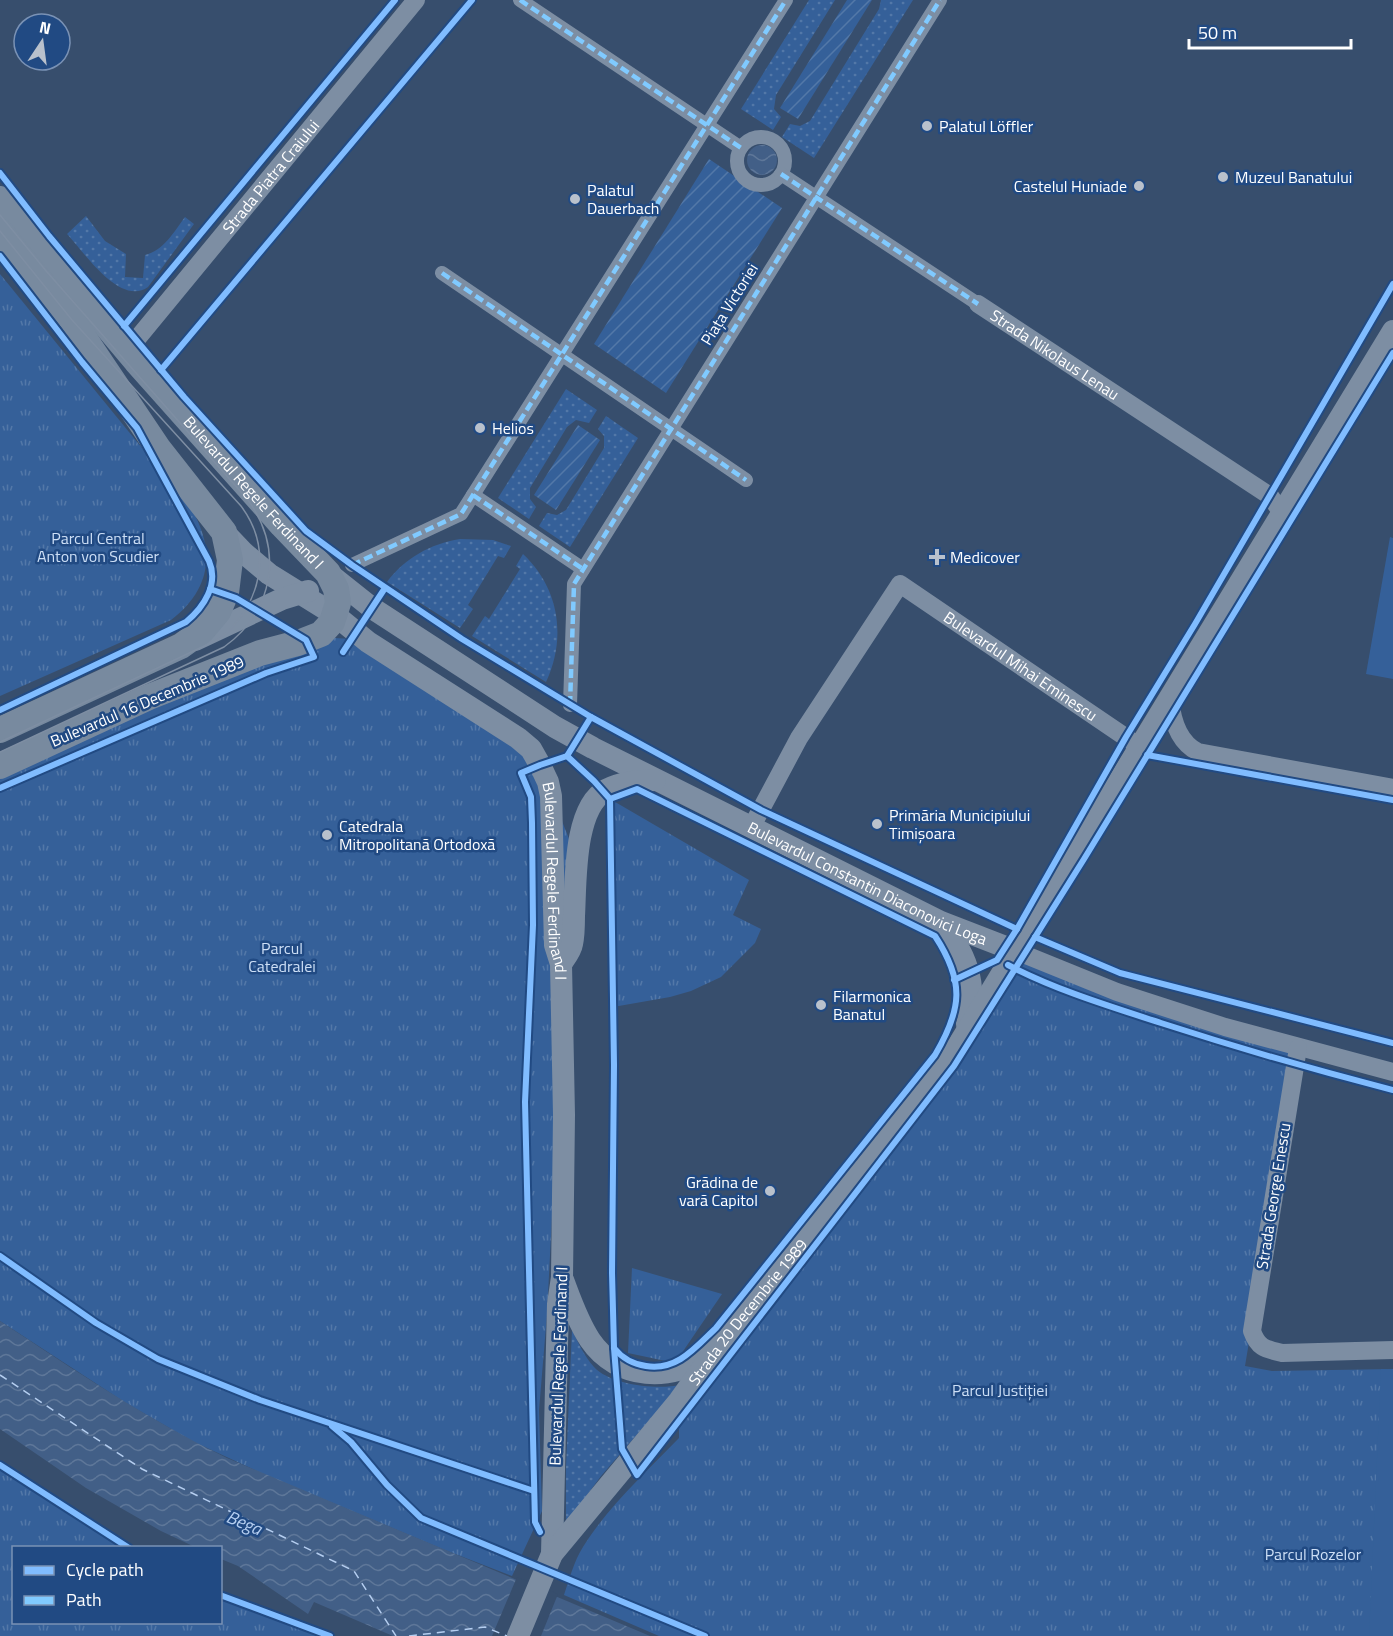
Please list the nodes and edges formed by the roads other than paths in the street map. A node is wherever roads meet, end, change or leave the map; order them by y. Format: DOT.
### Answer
graph roads {
  1 [pos="416,0"];
  2 [pos="520,0"];
  3 [pos="786,0"];
  4 [pos="940,0"];
  5 [pos="707,125"];
  6 [pos="741,148"];
  7 [pos="781,174"];
  8 [pos="816,197"];
  9 [pos="0,199"];
  10 [pos="0,231"];
  11 [pos="442,273"];
  12 [pos="978,304"];
  13 [pos="1389,345"];
  14 [pos="127,351"];
  15 [pos="561,355"];
  16 [pos="671,429"];
  17 [pos="746,480"];
  18 [pos="473,495"];
  19 [pos="1281,502"];
  20 [pos="224,532"];
  21 [pos="583,569"];
  22 [pos="338,587"];
  23 [pos="299,593"];
  24 [pos="368,642"];
  25 [pos="298,643"];
  26 [pos="181,646"];
  27 [pos="1170,699"];
  28 [pos="570,705"];
  29 [pos="0,730"];
  30 [pos="1140,747"];
  31 [pos="0,766"];
  32 [pos="655,780"];
  33 [pos="1393,788"];
  34 [pos="751,828"];
  35 [pos="919,911"];
  36 [pos="1016,951"];
  37 [pos="561,964"];
  38 [pos="1298,1048"];
  39 [pos="953,1052"];
  40 [pos="1393,1072"];
  41 [pos="562,1277"];
  42 [pos="725,1337"];
  43 [pos="1393,1350"];
  44 [pos="552,1554"];
  45 [pos="518,1636"];
  1 -- 14 [label="street, Strada Piatra Craiului"];
  2 -- 5 [label="street"];
  3 -- 5 [label="street"];
  4 -- 8 [label="street, Piața Victoriei"];
  5 -- 6 [label="street"];
  5 -- 15 [label="street"];
  6 -- 7 [label="street"];
  6 -- 7 [label="street"];
  7 -- 8 [label="street"];
  8 -- 12 [label="street, Strada Nikolaus Lenau"];
  8 -- 16 [label="street, Piața Victoriei"];
  9 -- 14 [label="main road, Bulevardul Regele Ferdinand I"];
  10 -- 20 [label="main road, Bulevardul Regele Ferdinand I"];
  11 -- 15 [label="street"];
  12 -- 19 [label="street, Strada Nikolaus Lenau"];
  13 -- 19 [label="street, Strada 20 Decembrie 1989"];
  14 -- 22 [label="main road, Bulevardul Regele Ferdinand I"];
  15 -- 16 [label="street"];
  15 -- 18 [label="street"];
  16 -- 17 [label="street"];
  16 -- 21 [label="street, Piața Victoriei"];
  18 -- 21 [label="street"];
  18 -- 22 [label="street"];
  19 -- 27 [label="street, Strada 20 Decembrie 1989"];
  20 -- 23 [label="street, Bulevardul Regele Ferdinand I"];
  20 -- 26 [label="main road"];
  21 -- 28 [label="street, Piața Victoriei"];
  22 -- 23 [label="street, Bulevardul Regele Ferdinand I"];
  22 -- 24 [label="street, Bulevardul Regele Ferdinand I"];
  22 -- 25 [label="main road, Bulevardul 16 Decembrie 1989"];
  22 -- 32 [label="street"];
  23 -- 26 [label="street, Bulevardul 16 Decembrie 1989"];
  24 -- 25 [label="street"];
  24 -- 37 [label="street, Bulevardul Regele Ferdinand I"];
  25 -- 31 [label="main road, Bulevardul 16 Decembrie 1989"];
  26 -- 29 [label="main road, Bulevardul 16 Decembrie 1989"];
  27 -- 30 [label="street, Strada 20 Decembrie 1989"];
  27 -- 33 [label="street"];
  30 -- 34 [label="street, Bulevardul Mihai Eminescu"];
  30 -- 36 [label="street, Strada 20 Decembrie 1989"];
  32 -- 34 [label="street, Bulevardul Constantin Diaconovici Loga"];
  32 -- 37 [label="street"];
  34 -- 35 [label="street, Bulevardul Constantin Diaconovici Loga"];
  35 -- 36 [label="street, Bulevardul Constantin Diaconovici Loga"];
  35 -- 39 [label="street"];
  36 -- 38 [label="street, Bulevardul Constantin Diaconovici Loga"];
  36 -- 39 [label="street, Strada 20 Decembrie 1989"];
  37 -- 41 [label="street, Bulevardul Regele Ferdinand I"];
  38 -- 40 [label="street, Bulevardul Constantin Diaconovici Loga"];
  38 -- 43 [label="street, Strada George Enescu"];
  39 -- 42 [label="street, Strada 20 Decembrie 1989"];
  41 -- 42 [label="street"];
  41 -- 44 [label="street, Bulevardul Regele Ferdinand I"];
  42 -- 44 [label="street, Strada 20 Decembrie 1989"];
  44 -- 45 [label="street"];
}
